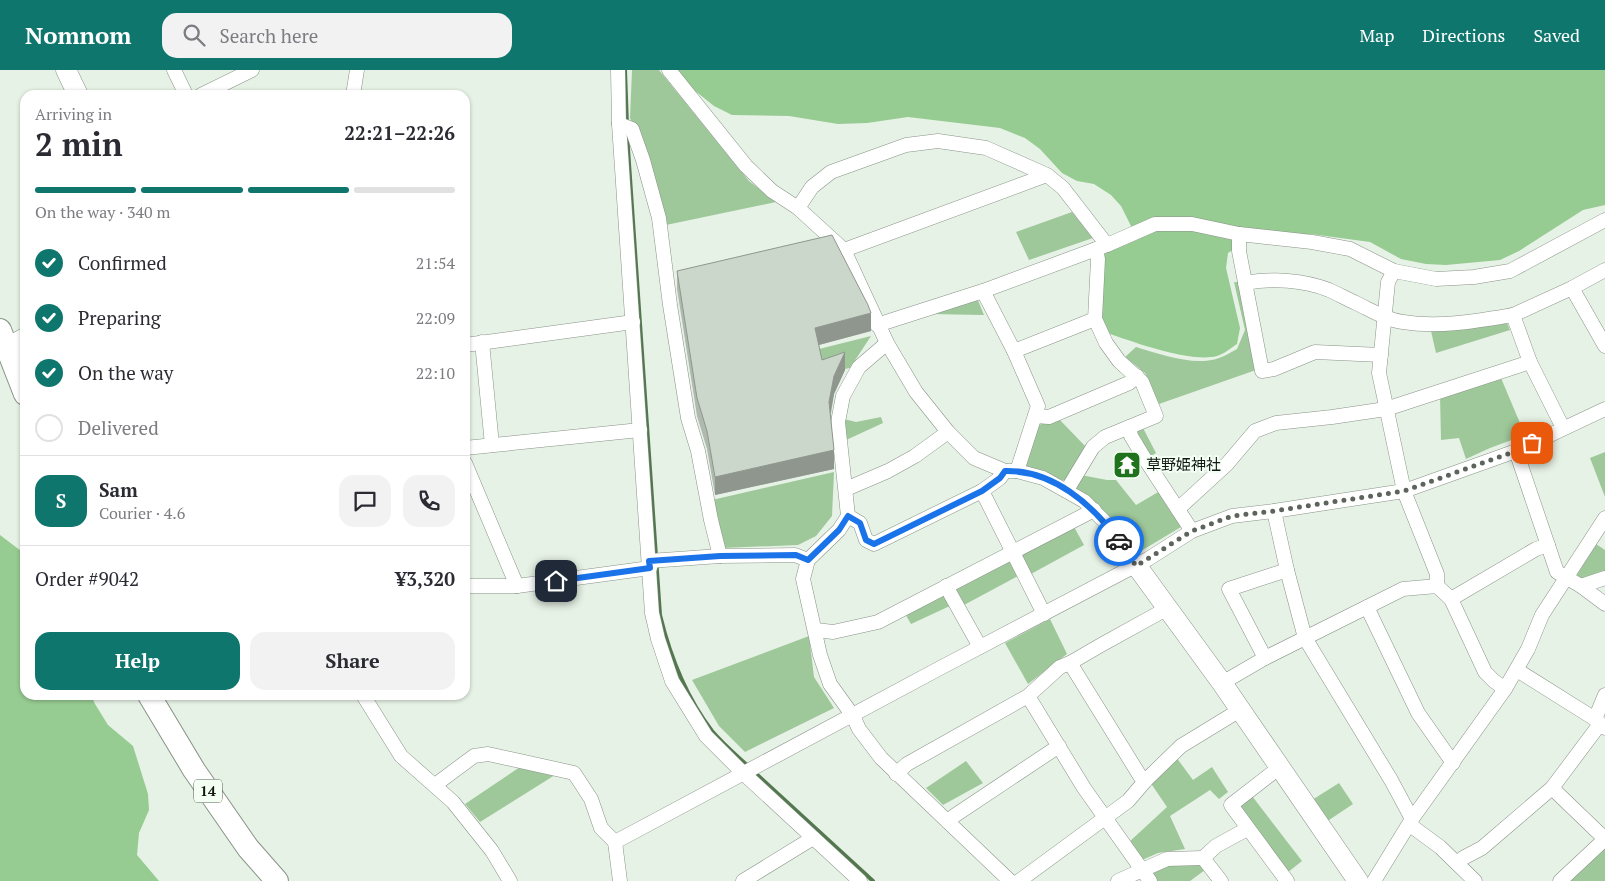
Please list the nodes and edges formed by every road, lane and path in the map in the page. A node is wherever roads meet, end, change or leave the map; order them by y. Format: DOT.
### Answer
graph roads {
  1 [pos="66,70"];
  2 [pos="174,70"];
  3 [pos="252,70"];
  4 [pos="357,70"];
  5 [pos="618,70"];
  6 [pos="669,70"];
  7 [pos="76,90"];
  8 [pos="184,90"];
  9 [pos="211,90"];
  10 [pos="354,90"];
  11 [pos="618,124"];
  12 [pos="1047,175"];
  13 [pos="798,208"];
  14 [pos="1605,220"];
  15 [pos="1239,234"];
  16 [pos="1101,247"];
  17 [pos="844,250"];
  18 [pos="1605,270"];
  19 [pos="1394,271"];
  20 [pos="1245,283"];
  21 [pos="1572,288"];
  22 [pos="982,291"];
  23 [pos="1513,315"];
  24 [pos="1384,317"];
  25 [pos="1095,319"];
  26 [pos="633,322"];
  27 [pos="877,325"];
  28 [pos="11,339"];
  29 [pos="482,342"];
  30 [pos="887,342"];
  31 [pos="470,344"];
  32 [pos="1605,346"];
  33 [pos="1014,351"];
  34 [pos="1381,355"];
  35 [pos="1530,362"];
  36 [pos="20,374"];
  37 [pos="1137,376"];
  38 [pos="1386,409"];
  39 [pos="1605,409"];
  40 [pos="1035,416"];
  41 [pos="1129,427"];
  42 [pos="1563,428"];
  43 [pos="640,430"];
  44 [pos="948,432"];
  45 [pos="492,445"];
  46 [pos="470,447"];
  47 [pos="1516,451"];
  48 [pos="1011,471"];
  49 [pos="470,475"];
  50 [pos="846,489"];
  51 [pos="1067,490"];
  52 [pos="982,491"];
  53 [pos="1404,491"];
  54 [pos="1178,509"];
  55 [pos="1094,510"];
  56 [pos="1274,511"];
  57 [pos="848,516"];
  58 [pos="1605,518"];
  59 [pos="1192,531"];
  60 [pos="1548,545"];
  61 [pos="1012,552"];
  62 [pos="720,556"];
  63 [pos="808,560"];
  64 [pos="650,565"];
  65 [pos="1136,566"];
  66 [pos="1286,570"];
  67 [pos="1566,578"];
  68 [pos="1605,578"];
  69 [pos="470,586"];
  70 [pos="517,586"];
  71 [pos="946,586"];
  72 [pos="1437,586"];
  73 [pos="1581,586"];
  74 [pos="1451,599"];
  75 [pos="1605,604"];
  76 [pos="1367,607"];
  77 [pos="1168,608"];
  78 [pos="1044,614"];
  79 [pos="816,630"];
  80 [pos="1305,638"];
  81 [pos="980,647"];
  82 [pos="1265,658"];
  83 [pos="1070,663"];
  84 [pos="1517,670"];
  85 [pos="1222,683"];
  86 [pos="1505,689"];
  87 [pos="1605,695"];
  88 [pos="1028,696"];
  89 [pos="152,700"];
  90 [pos="366,700"];
  91 [pos="1240,710"];
  92 [pos="852,716"];
  93 [pos="1600,724"];
  94 [pos="1060,746"];
  95 [pos="1453,763"];
  96 [pos="1280,767"];
  97 [pos="749,770"];
  98 [pos="896,774"];
  99 [pos="1146,780"];
  100 [pos="434,785"];
  101 [pos="1552,788"];
  102 [pos="1106,818"];
  103 [pos="948,822"];
  104 [pos="1411,822"];
  105 [pos="1247,829"];
  106 [pos="813,838"];
  107 [pos="1605,839"];
  108 [pos="616,842"];
  109 [pos="1203,858"];
  110 [pos="1458,864"];
  111 [pos="1146,876"];
  112 [pos="1352,878"];
  113 [pos="277,881"];
  114 [pos="510,881"];
  115 [pos="620,881"];
  116 [pos="743,881"];
  117 [pos="860,881"];
  118 [pos="1010,881"];
  119 [pos="1019,881"];
  120 [pos="1118,881"];
  121 [pos="1221,881"];
  122 [pos="1287,881"];
  123 [pos="1374,881"];
  124 [pos="1474,881"];
  125 [pos="1560,881"];
  1 -- 7 [label="street"];
  2 -- 8 [label="street"];
  3 -- 9 [label="street"];
  4 -- 10 [label="street"];
  5 -- 11 [label="street"];
  6 -- 13 [label="street"];
  11 -- 26 [label="street"];
  11 -- 62 [label="street"];
  12 -- 13 [label="street"];
  12 -- 16 [label="street"];
  12 -- 17 [label="street"];
  13 -- 17 [label="street"];
  14 -- 19 [label="street"];
  15 -- 16 [label="street"];
  15 -- 19 [label="street"];
  15 -- 20 [label="street"];
  16 -- 22 [label="street"];
  16 -- 25 [label="street"];
  17 -- 27 [label="street"];
  18 -- 21 [label="street"];
  19 -- 24 [label="street"];
  20 -- 24 [label="street"];
  20 -- 34 [label="street"];
  21 -- 23 [label="street"];
  21 -- 32 [label="street"];
  22 -- 27 [label="street"];
  22 -- 33 [label="street"];
  23 -- 24 [label="street"];
  23 -- 35 [label="street"];
  24 -- 34 [label="street"];
  25 -- 33 [label="street"];
  25 -- 37 [label="street"];
  26 -- 29 [label="street"];
  26 -- 43 [label="street"];
  27 -- 30 [label="street"];
  28 -- 36 [label="main road"];
  29 -- 31 [label="street"];
  29 -- 45 [label="street"];
  30 -- 44 [label="street"];
  30 -- 50 [label="street"];
  33 -- 40 [label="street"];
  34 -- 38 [label="street"];
  35 -- 38 [label="street"];
  35 -- 42 [label="street"];
  37 -- 40 [label="street"];
  37 -- 41 [label="street"];
  38 -- 53 [label="street"];
  38 -- 54 [label="street"];
  39 -- 42 [label="street"];
  40 -- 48 [label="street"];
  41 -- 51 [label="street"];
  41 -- 54 [label="street"];
  42 -- 47 [label="street"];
  43 -- 45 [label="street"];
  43 -- 64 [label="street"];
  44 -- 48 [label="street"];
  44 -- 50 [label="street"];
  45 -- 46 [label="street"];
  47 -- 53 [label="street"];
  47 -- 60 [label="street"];
  48 -- 51 [label="street"];
  48 -- 52 [label="street"];
  49 -- 70 [label="street"];
  50 -- 57 [label="street"];
  51 -- 55 [label="street"];
  52 -- 57 [label="street"];
  52 -- 61 [label="street"];
  53 -- 56 [label="street"];
  53 -- 72 [label="street"];
  54 -- 59 [label="street"];
  55 -- 61 [label="street"];
  55 -- 65 [label="street"];
  56 -- 59 [label="street"];
  56 -- 66 [label="street"];
  57 -- 63 [label="street"];
  58 -- 67 [label="street"];
  59 -- 65 [label="street"];
  60 -- 67 [label="street"];
  60 -- 74 [label="street"];
  61 -- 71 [label="street"];
  61 -- 78 [label="street"];
  62 -- 63 [label="street"];
  62 -- 64 [label="street"];
  63 -- 79 [label="street"];
  64 -- 70 [label="street"];
  64 -- 97 [label="street"];
  65 -- 77 [label="street"];
  65 -- 78 [label="street"];
  66 -- 80 [label="street"];
  66 -- 82 [label="street"];
  67 -- 73 [label="street"];
  67 -- 84 [label="street"];
  68 -- 73 [label="street"];
  69 -- 70 [label="street"];
  71 -- 79 [label="street"];
  71 -- 81 [label="street"];
  72 -- 74 [label="street"];
  72 -- 76 [label="street"];
  73 -- 75 [label="street"];
  74 -- 86 [label="street"];
  76 -- 80 [label="street"];
  76 -- 95 [label="street"];
  77 -- 83 [label="street"];
  77 -- 85 [label="street"];
  78 -- 81 [label="street"];
  79 -- 92 [label="street"];
  80 -- 82 [label="street"];
  80 -- 104 [label="street"];
  81 -- 92 [label="street"];
  82 -- 85 [label="street"];
  83 -- 88 [label="street"];
  83 -- 99 [label="street"];
  84 -- 86 [label="street"];
  84 -- 93 [label="street"];
  85 -- 91 [label="street"];
  86 -- 95 [label="street"];
  87 -- 93 [label="street"];
  88 -- 94 [label="street"];
  88 -- 98 [label="street"];
  89 -- 113 [label="main road, 14"];
  90 -- 100 [label="street"];
  91 -- 96 [label="street"];
  91 -- 99 [label="street"];
  92 -- 97 [label="street"];
  92 -- 98 [label="street"];
  93 -- 101 [label="street"];
  94 -- 102 [label="street"];
  94 -- 103 [label="street"];
  95 -- 104 [label="street"];
  96 -- 105 [label="street"];
  96 -- 112 [label="street"];
  97 -- 106 [label="street"];
  97 -- 108 [label="street"];
  98 -- 103 [label="street"];
  99 -- 102 [label="street"];
  100 -- 108 [label="street"];
  100 -- 114 [label="street"];
  101 -- 107 [label="street"];
  101 -- 110 [label="street"];
  102 -- 111 [label="street"];
  102 -- 119 [label="street"];
  103 -- 118 [label="street"];
  104 -- 110 [label="street"];
  104 -- 123 [label="street"];
  105 -- 109 [label="street"];
  105 -- 122 [label="street"];
  106 -- 116 [label="street"];
  106 -- 117 [label="street"];
  107 -- 125 [label="street"];
  108 -- 115 [label="street"];
  109 -- 111 [label="street"];
  109 -- 121 [label="street"];
  110 -- 124 [label="street"];
  111 -- 120 [label="street"];
}
